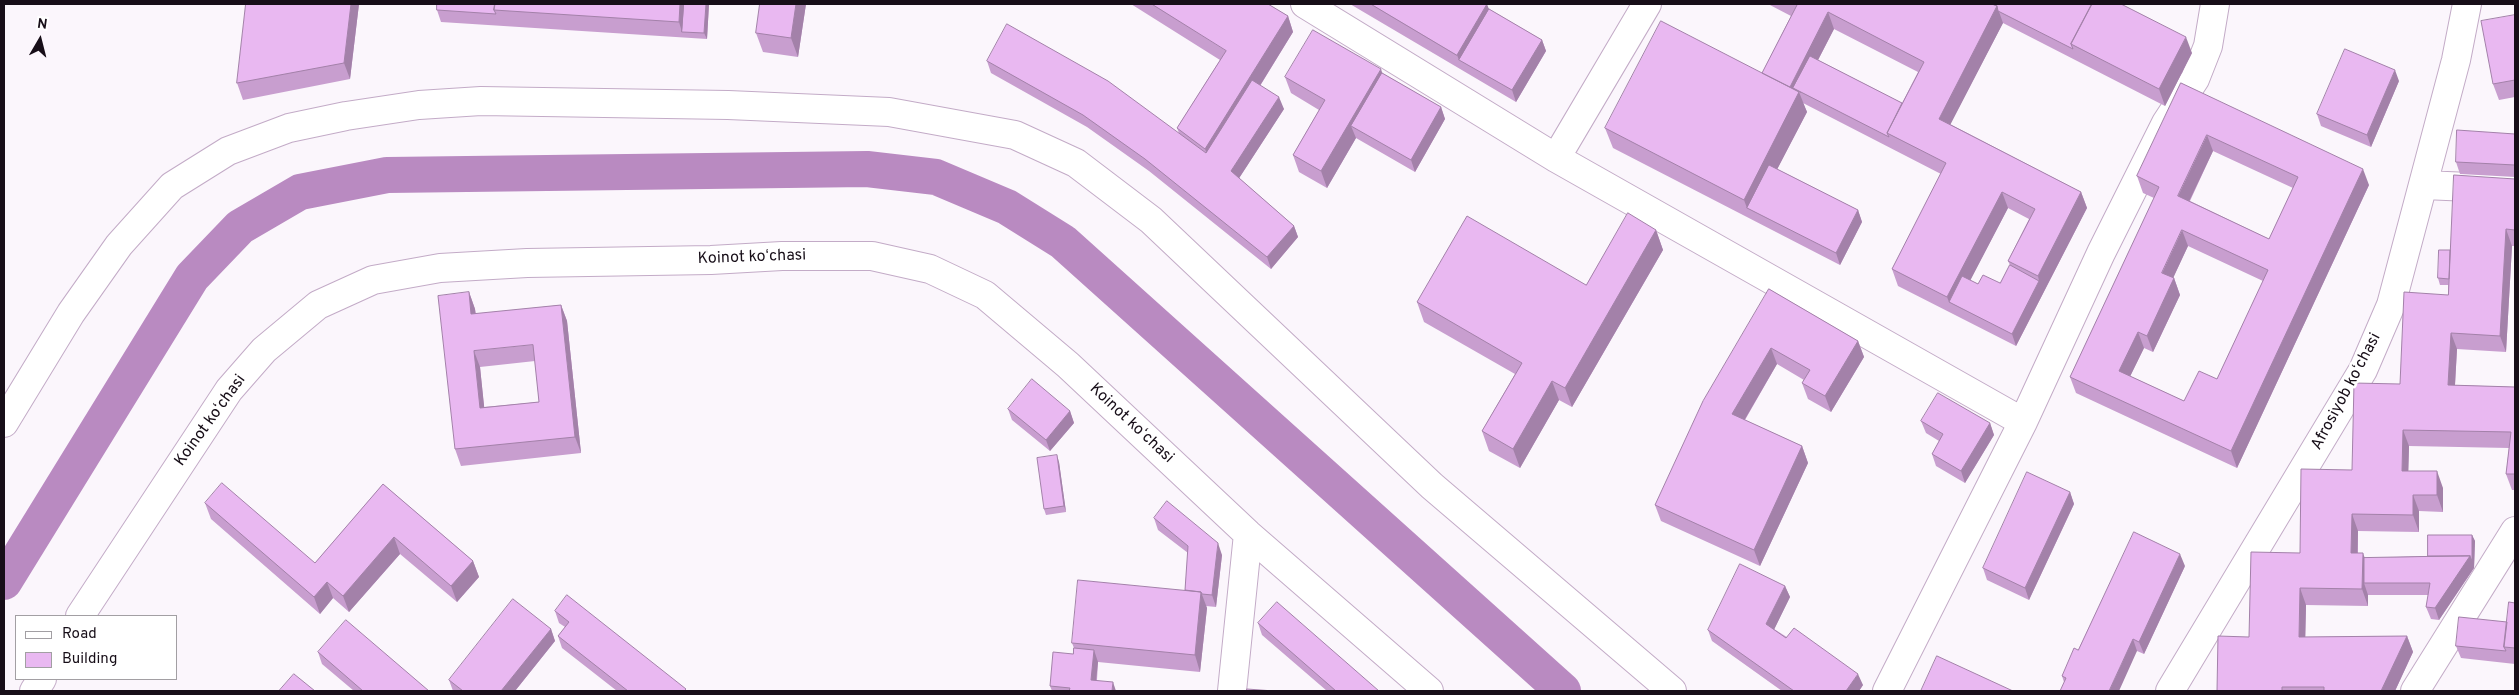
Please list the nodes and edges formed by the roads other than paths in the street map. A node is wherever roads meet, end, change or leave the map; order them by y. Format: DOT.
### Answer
graph roads {
  1 [pos="1305,4"];
  2 [pos="1647,4"];
  3 [pos="2215,4"];
  4 [pos="2467,4"];
  5 [pos="1556,158"];
  6 [pos="2424,185"];
  7 [pos="2515,189"];
  8 [pos="2023,422"];
  9 [pos="4,423"];
  10 [pos="2515,531"];
  11 [pos="1248,534"];
  12 [pos="81,615"];
  13 [pos="41,680"];
  14 [pos="34,691"];
  15 [pos="1232,691"];
  16 [pos="1430,691"];
  17 [pos="1672,691"];
  18 [pos="1887,691"];
  19 [pos="2170,691"];
  20 [pos="2415,691"];
  1 -- 5 [label="street"];
  2 -- 5 [label="street"];
  3 -- 8 [label="street"];
  4 -- 6 [label="street, Afrosiyob koʻchasi"];
  5 -- 8 [label="street"];
  6 -- 7 [label="street"];
  6 -- 19 [label="street, Afrosiyob koʻchasi"];
  8 -- 18 [label="street"];
  9 -- 17 [label="street"];
  10 -- 20 [label="street"];
  11 -- 12 [label="street, Koinot koʻchasi"];
  11 -- 15 [label="street"];
  11 -- 16 [label="street, Koinot koʻchasi"];
  13 -- 14 [label="street"];
}
